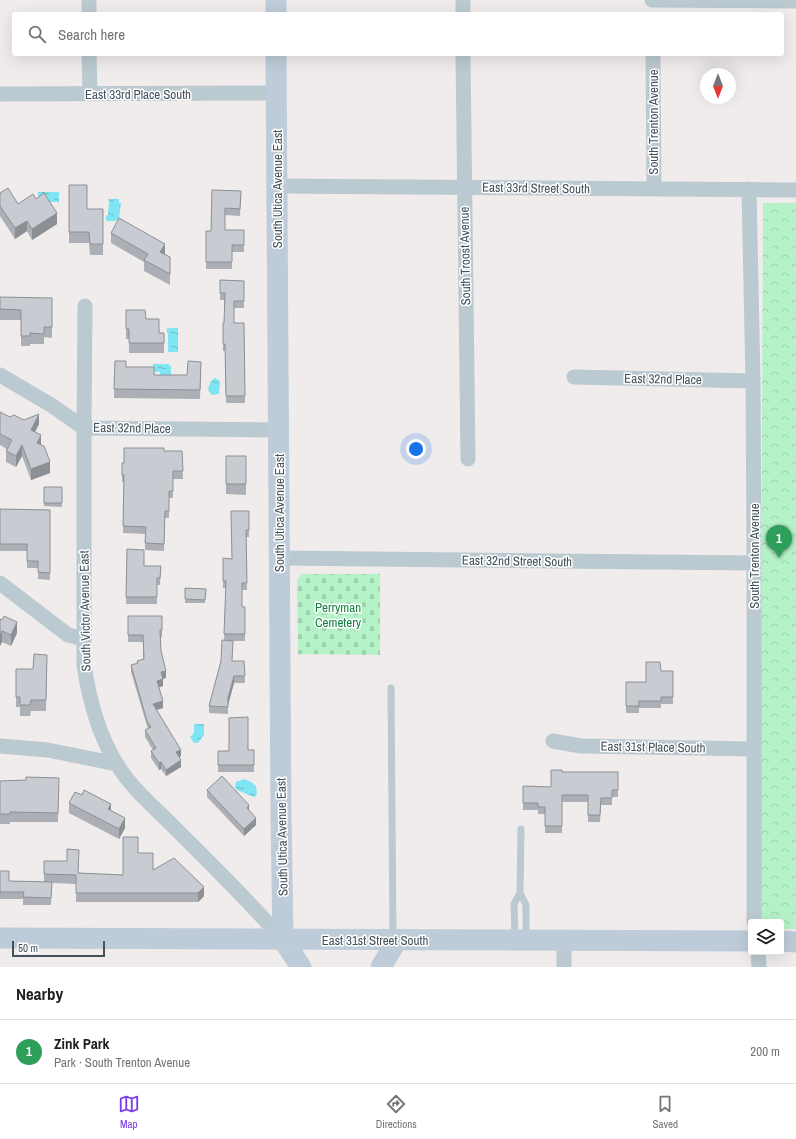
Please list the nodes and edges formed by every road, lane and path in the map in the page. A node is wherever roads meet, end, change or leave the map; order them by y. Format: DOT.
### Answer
graph roads {
  1 [pos="89,0"];
  2 [pos="276,0"];
  3 [pos="463,0"];
  4 [pos="652,0"];
  5 [pos="796,1"];
  6 [pos="89,12"];
  7 [pos="276,12"];
  8 [pos="463,12"];
  9 [pos="652,12"];
  10 [pos="89,56"];
  11 [pos="276,56"];
  12 [pos="463,56"];
  13 [pos="653,56"];
  14 [pos="276,93"];
  15 [pos="0,94"];
  16 [pos="90,94"];
  17 [pos="276,186"];
  18 [pos="464,187"];
  19 [pos="654,189"];
  20 [pos="749,189"];
  21 [pos="796,190"];
  22 [pos="85,306"];
  23 [pos="0,375"];
  24 [pos="574,377"];
  25 [pos="753,381"];
  26 [pos="84,428"];
  27 [pos="279,430"];
  28 [pos="468,459"];
  29 [pos="280,558"];
  30 [pos="754,563"];
  31 [pos="0,583"];
  32 [pos="84,639"];
  33 [pos="391,688"];
  34 [pos="552,741"];
  35 [pos="0,746"];
  36 [pos="753,749"];
  37 [pos="117,764"];
  38 [pos="521,829"];
  39 [pos="520,893"];
  40 [pos="754,919"];
  41 [pos="0,938"];
  42 [pos="283,940"];
  43 [pos="395,940"];
  44 [pos="520,940"];
  45 [pos="564,941"];
  46 [pos="748,941"];
  47 [pos="784,941"];
  48 [pos="796,942"];
  49 [pos="758,955"];
  50 [pos="301,967"];
  51 [pos="381,967"];
  52 [pos="564,967"];
  53 [pos="759,967"];
  1 -- 6 [label="street"];
  2 -- 7 [label="street"];
  3 -- 8 [label="street"];
  4 -- 5 [label="street"];
  4 -- 9 [label="street"];
  10 -- 16 [label="street"];
  11 -- 14 [label="street, South Utica Avenue East"];
  12 -- 18 [label="street, South Troost Avenue"];
  13 -- 19 [label="street, South Trenton Avenue"];
  14 -- 16 [label="street, East 33rd Place South"];
  14 -- 17 [label="street, South Utica Avenue East"];
  15 -- 16 [label="street, East 33rd Place South"];
  17 -- 18 [label="street, East 33rd Street South"];
  17 -- 27 [label="street, South Utica Avenue East"];
  18 -- 19 [label="street, East 33rd Street South"];
  18 -- 28 [label="street, South Troost Avenue"];
  19 -- 20 [label="street, East 33rd Street South"];
  20 -- 21 [label="street, East 33rd Street South"];
  20 -- 25 [label="street, South Trenton Avenue"];
  22 -- 26 [label="street, South Victor Avenue East"];
  23 -- 26 [label="street, East 32nd Place"];
  24 -- 25 [label="street, East 32nd Place"];
  25 -- 30 [label="street, South Trenton Avenue"];
  26 -- 27 [label="street, East 32nd Place"];
  26 -- 32 [label="street, South Victor Avenue East"];
  27 -- 29 [label="street, South Utica Avenue East"];
  29 -- 30 [label="street, East 32nd Street South"];
  29 -- 42 [label="street, South Utica Avenue East"];
  30 -- 36 [label="street, South Trenton Avenue"];
  31 -- 32 [label="street"];
  32 -- 37 [label="street, South Victor Avenue East"];
  33 -- 43 [label="lane"];
  34 -- 36 [label="street, East 31st Place South"];
  35 -- 37 [label="street"];
  36 -- 40 [label="street, South Trenton Avenue"];
  37 -- 42 [label="street, South Victor Avenue East"];
  38 -- 39 [label="lane"];
  39 -- 44 [label="lane"];
  39 -- 44 [label="lane"];
  41 -- 42 [label="street, East 31st Street South"];
  42 -- 43 [label="street, East 31st Street South"];
  42 -- 50 [label="street"];
  43 -- 44 [label="street, East 31st Street South"];
  43 -- 51 [label="street"];
  44 -- 45 [label="street, East 31st Street South"];
  45 -- 46 [label="street, East 31st Street South"];
  45 -- 52 [label="street"];
  47 -- 48 [label="street"];
  49 -- 53 [label="street"];
}
